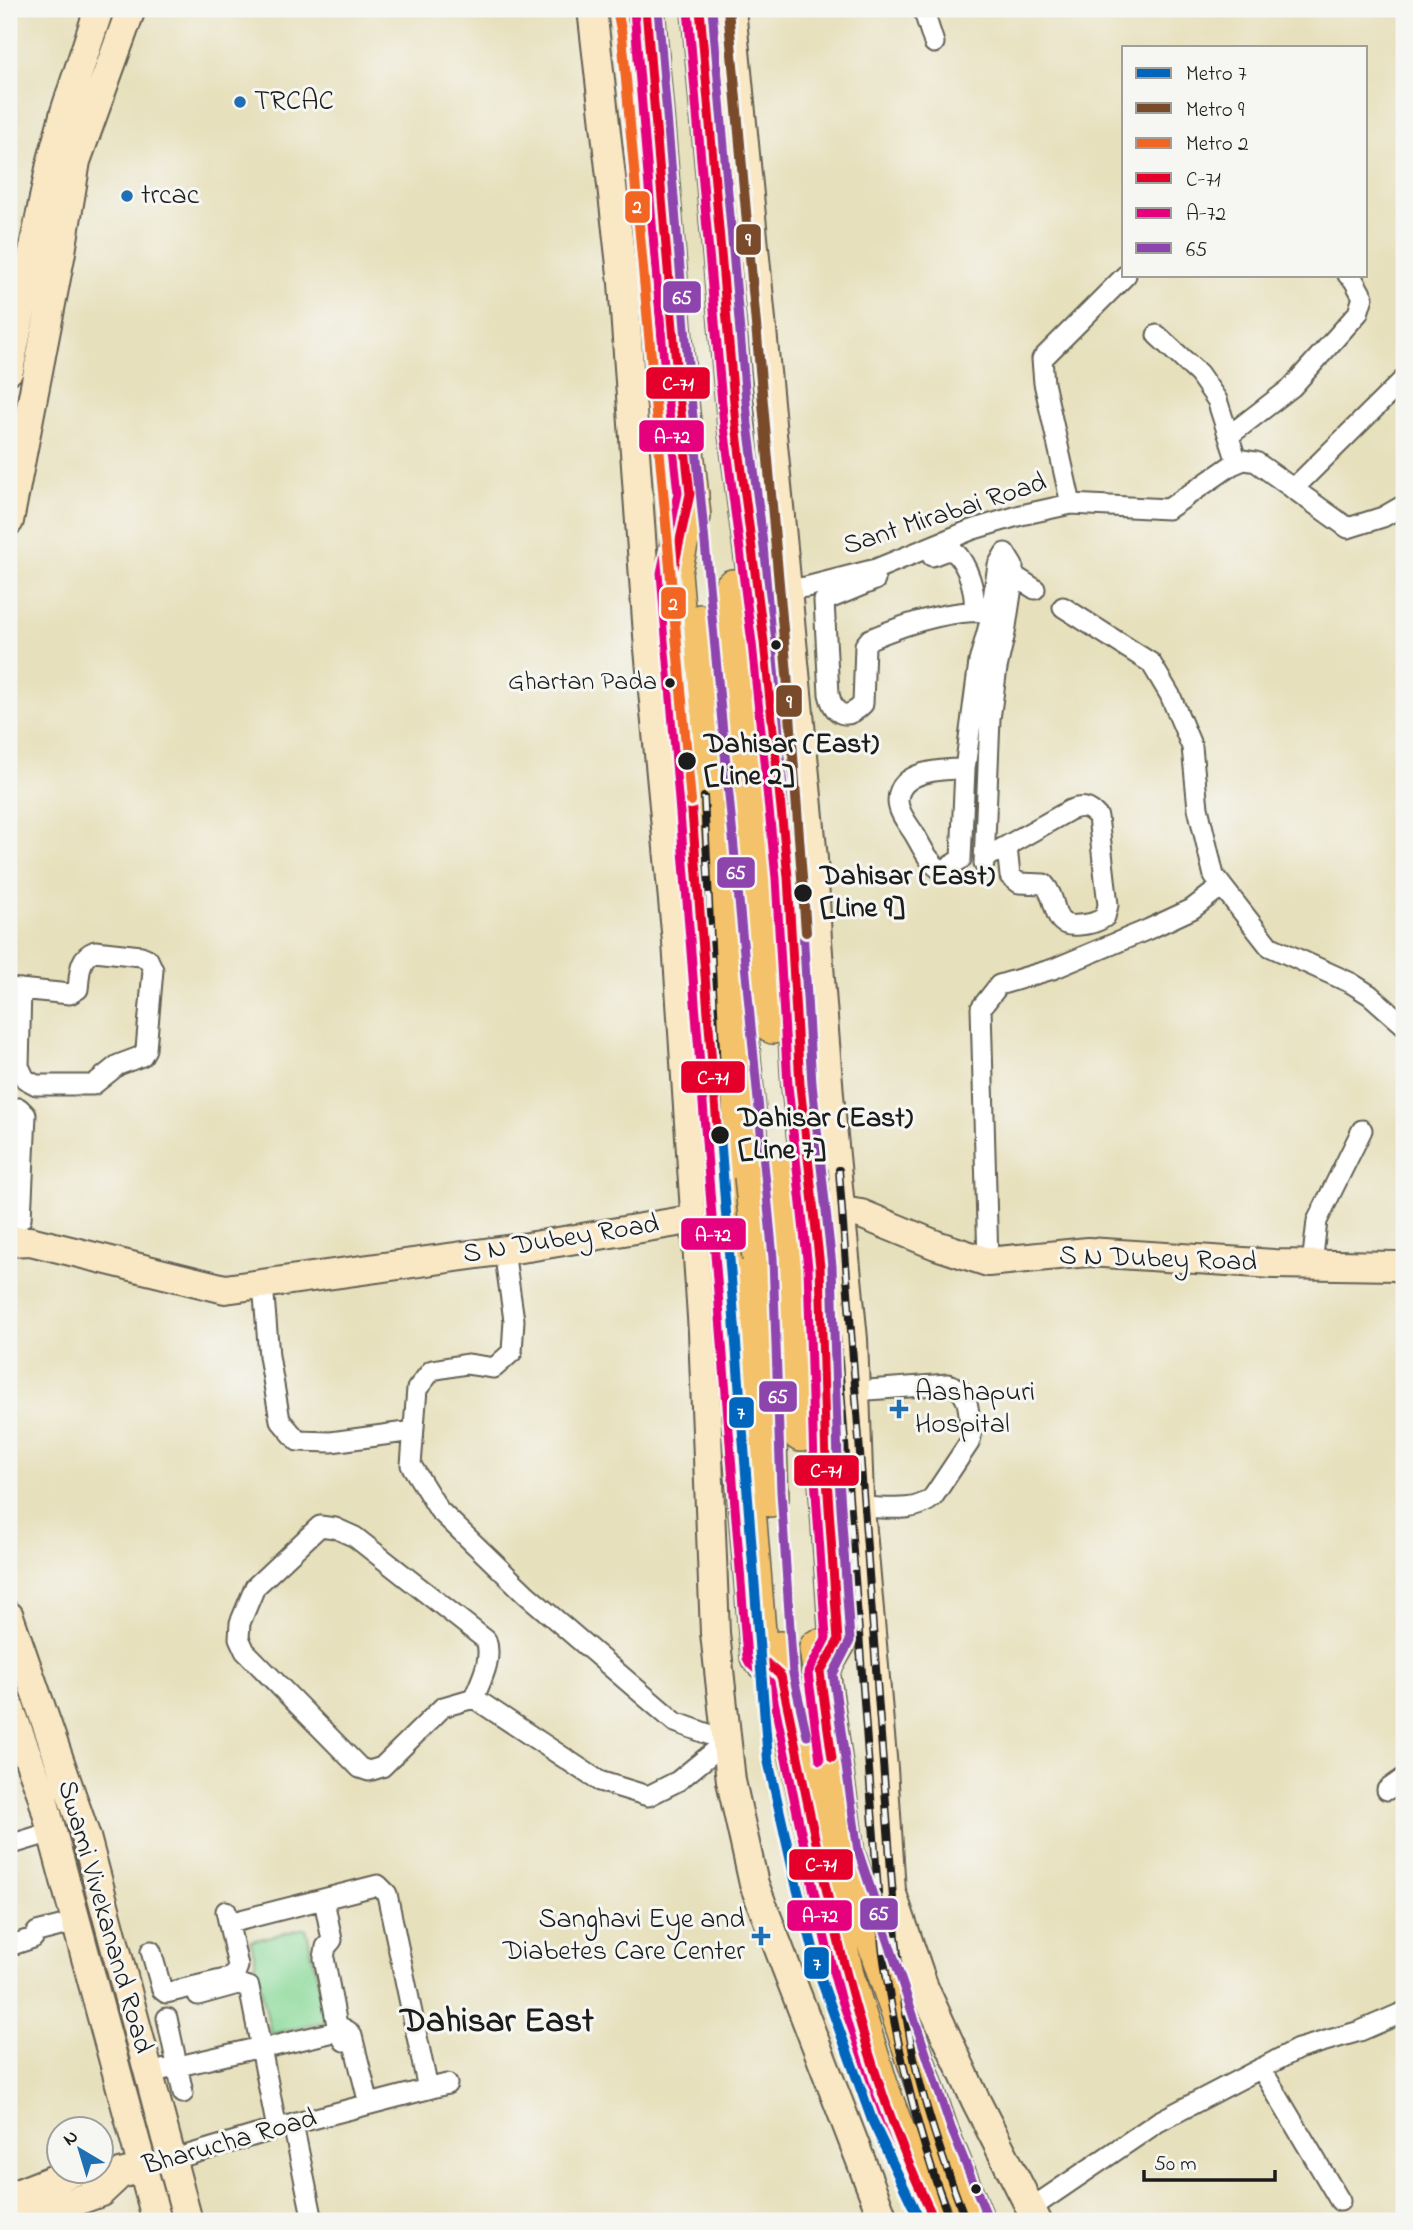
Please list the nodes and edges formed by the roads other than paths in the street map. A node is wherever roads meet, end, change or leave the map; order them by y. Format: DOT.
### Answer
graph roads {
  1 [pos="99,9"];
  2 [pos="131,9"];
  3 [pos="592,9"];
  4 [pos="646,9"];
  5 [pos="681,9"];
  6 [pos="700,9"];
  7 [pos="731,9"];
  8 [pos="923,9"];
  9 [pos="934,43"];
  10 [pos="48,250"];
  11 [pos="1125,276"];
  12 [pos="1349,276"];
  13 [pos="1157,335"];
  14 [pos="9,370"];
  15 [pos="1404,379"];
  16 [pos="1230,435"];
  17 [pos="17,439"];
  18 [pos="1237,462"];
  19 [pos="1293,489"];
  20 [pos="690,494"];
  21 [pos="1071,504"];
  22 [pos="1404,505"];
  23 [pos="729,507"];
  24 [pos="9,521"];
  25 [pos="999,523"];
  26 [pos="971,530"];
  27 [pos="1005,554"];
  28 [pos="960,557"];
  29 [pos="1013,575"];
  30 [pos="1035,589"];
  31 [pos="772,592"];
  32 [pos="822,592"];
  33 [pos="1063,607"];
  34 [pos="991,612"];
  35 [pos="792,625"];
  36 [pos="766,660"];
  37 [pos="984,694"];
  38 [pos="965,769"];
  39 [pos="1007,847"];
  40 [pos="962,848"];
  41 [pos="985,857"];
  42 [pos="1222,886"];
  43 [pos="15,988"];
  44 [pos="1404,1025"];
  45 [pos="9,1108"];
  46 [pos="1362,1130"];
  47 [pos="768,1175"];
  48 [pos="827,1209"];
  49 [pos="709,1216"];
  50 [pos="15,1230"];
  51 [pos="504,1251"];
  52 [pos="775,1258"];
  53 [pos="988,1262"];
  54 [pos="1312,1265"];
  55 [pos="1404,1270"];
  56 [pos="263,1284"];
  57 [pos="855,1391"];
  58 [pos="413,1431"];
  59 [pos="860,1507"];
  60 [pos="9,1616"];
  61 [pos="820,1672"];
  62 [pos="781,1676"];
  63 [pos="474,1698"];
  64 [pos="9,1706"];
  65 [pos="727,1741"];
  66 [pos="1404,1778"];
  67 [pos="1387,1790"];
  68 [pos="52,1832"];
  69 [pos="9,1844"];
  70 [pos="324,1900"];
  71 [pos="77,1926"];
  72 [pos="9,1946"];
  73 [pos="151,1951"];
  74 [pos="198,1995"];
  75 [pos="1404,2012"];
  76 [pos="167,2018"];
  77 [pos="267,2046"];
  78 [pos="358,2057"];
  79 [pos="177,2067"];
  80 [pos="1261,2068"];
  81 [pos="149,2073"];
  82 [pos="183,2093"];
  83 [pos="369,2104"];
  84 [pos="285,2126"];
  85 [pos="173,2159"];
  86 [pos="122,2170"];
  87 [pos="46,2183"];
  88 [pos="9,2197"];
  89 [pos="1340,2201"];
  90 [pos="1033,2215"];
  91 [pos="21,2221"];
  92 [pos="157,2221"];
  93 [pos="188,2221"];
  94 [pos="313,2221"];
  95 [pos="884,2221"];
  96 [pos="934,2221"];
  97 [pos="976,2221"];
  1 -- 10 [label="street"];
  2 -- 10 [label="street"];
  3 -- 49 [label="street"];
  4 -- 20 [label="highway"];
  5 -- 23 [label="highway"];
  6 -- 31 [label="highway"];
  7 -- 31 [label="street"];
  8 -- 9 [label="street"];
  10 -- 14 [label="street"];
  10 -- 17 [label="street"];
  11 -- 21 [label="street"];
  12 -- 16 [label="street"];
  13 -- 16 [label="street"];
  15 -- 19 [label="street"];
  16 -- 18 [label="street"];
  17 -- 24 [label="street"];
  18 -- 19 [label="street"];
  18 -- 21 [label="street, Sant Mirabai Road"];
  19 -- 22 [label="street"];
  20 -- 47 [label="highway"];
  20 -- 49 [label="highway"];
  21 -- 25 [label="street, Sant Mirabai Road"];
  23 -- 31 [label="highway"];
  23 -- 47 [label="highway"];
  25 -- 26 [label="street, Sant Mirabai Road"];
  25 -- 27 [label="street"];
  26 -- 28 [label="street"];
  26 -- 32 [label="street, Sant Mirabai Road"];
  27 -- 29 [label="street"];
  27 -- 34 [label="street"];
  28 -- 32 [label="street"];
  28 -- 34 [label="street"];
  29 -- 30 [label="street"];
  29 -- 34 [label="street"];
  31 -- 32 [label="street, Sant Mirabai Road"];
  31 -- 35 [label="street"];
  31 -- 36 [label="highway"];
  32 -- 34 [label="street"];
  33 -- 42 [label="street"];
  34 -- 37 [label="street"];
  35 -- 36 [label="highway"];
  35 -- 48 [label="street"];
  36 -- 48 [label="highway"];
  37 -- 38 [label="street"];
  37 -- 41 [label="street"];
  38 -- 40 [label="street"];
  38 -- 40 [label="street"];
  39 -- 39 [label="street"];
  39 -- 41 [label="street"];
  40 -- 41 [label="street"];
  42 -- 44 [label="street"];
  42 -- 53 [label="street"];
  43 -- 43 [label="street"];
  45 -- 50 [label="street"];
  46 -- 54 [label="street"];
  47 -- 52 [label="highway, bridge"];
  48 -- 49 [label="street, S N Dubey Road"];
  48 -- 53 [label="street, S N Dubey Road"];
  48 -- 57 [label="street"];
  48 -- 61 [label="highway"];
  49 -- 51 [label="street, S N Dubey Road"];
  49 -- 62 [label="highway"];
  49 -- 65 [label="street"];
  50 -- 56 [label="street, S N Dubey Road"];
  51 -- 56 [label="street, S N Dubey Road"];
  51 -- 58 [label="street"];
  52 -- 61 [label="highway"];
  52 -- 62 [label="highway"];
  53 -- 54 [label="street, S N Dubey Road"];
  54 -- 55 [label="street, S N Dubey Road"];
  56 -- 58 [label="street"];
  57 -- 59 [label="street"];
  57 -- 59 [label="street"];
  58 -- 65 [label="street"];
  59 -- 90 [label="street"];
  60 -- 81 [label="street, Swami Vivekanand Road"];
  61 -- 97 [label="highway"];
  62 -- 96 [label="highway"];
  63 -- 63 [label="street"];
  63 -- 65 [label="street"];
  64 -- 68 [label="street, Swami Vivekanand Road"];
  65 -- 95 [label="street"];
  66 -- 67 [label="street"];
  68 -- 69 [label="street"];
  68 -- 71 [label="street, Swami Vivekanand Road"];
  70 -- 73 [label="street"];
  70 -- 78 [label="street"];
  70 -- 83 [label="street, Bharucha Road"];
  71 -- 72 [label="street"];
  71 -- 86 [label="street, Swami Vivekanand Road"];
  74 -- 77 [label="street"];
  75 -- 80 [label="street"];
  76 -- 79 [label="street"];
  77 -- 78 [label="street"];
  77 -- 79 [label="street"];
  77 -- 84 [label="street"];
  78 -- 83 [label="street"];
  79 -- 81 [label="street"];
  79 -- 82 [label="street"];
  80 -- 89 [label="street"];
  80 -- 90 [label="street"];
  81 -- 85 [label="street, Swami Vivekanand Road"];
  83 -- 84 [label="street, Bharucha Road"];
  84 -- 85 [label="street, Bharucha Road"];
  84 -- 94 [label="street"];
  85 -- 86 [label="street, Bharucha Road"];
  85 -- 93 [label="street, Swami Vivekanand Road"];
  86 -- 91 [label="street, Bharucha Road"];
  86 -- 92 [label="street, Swami Vivekanand Road"];
  87 -- 88 [label="street"];
}
